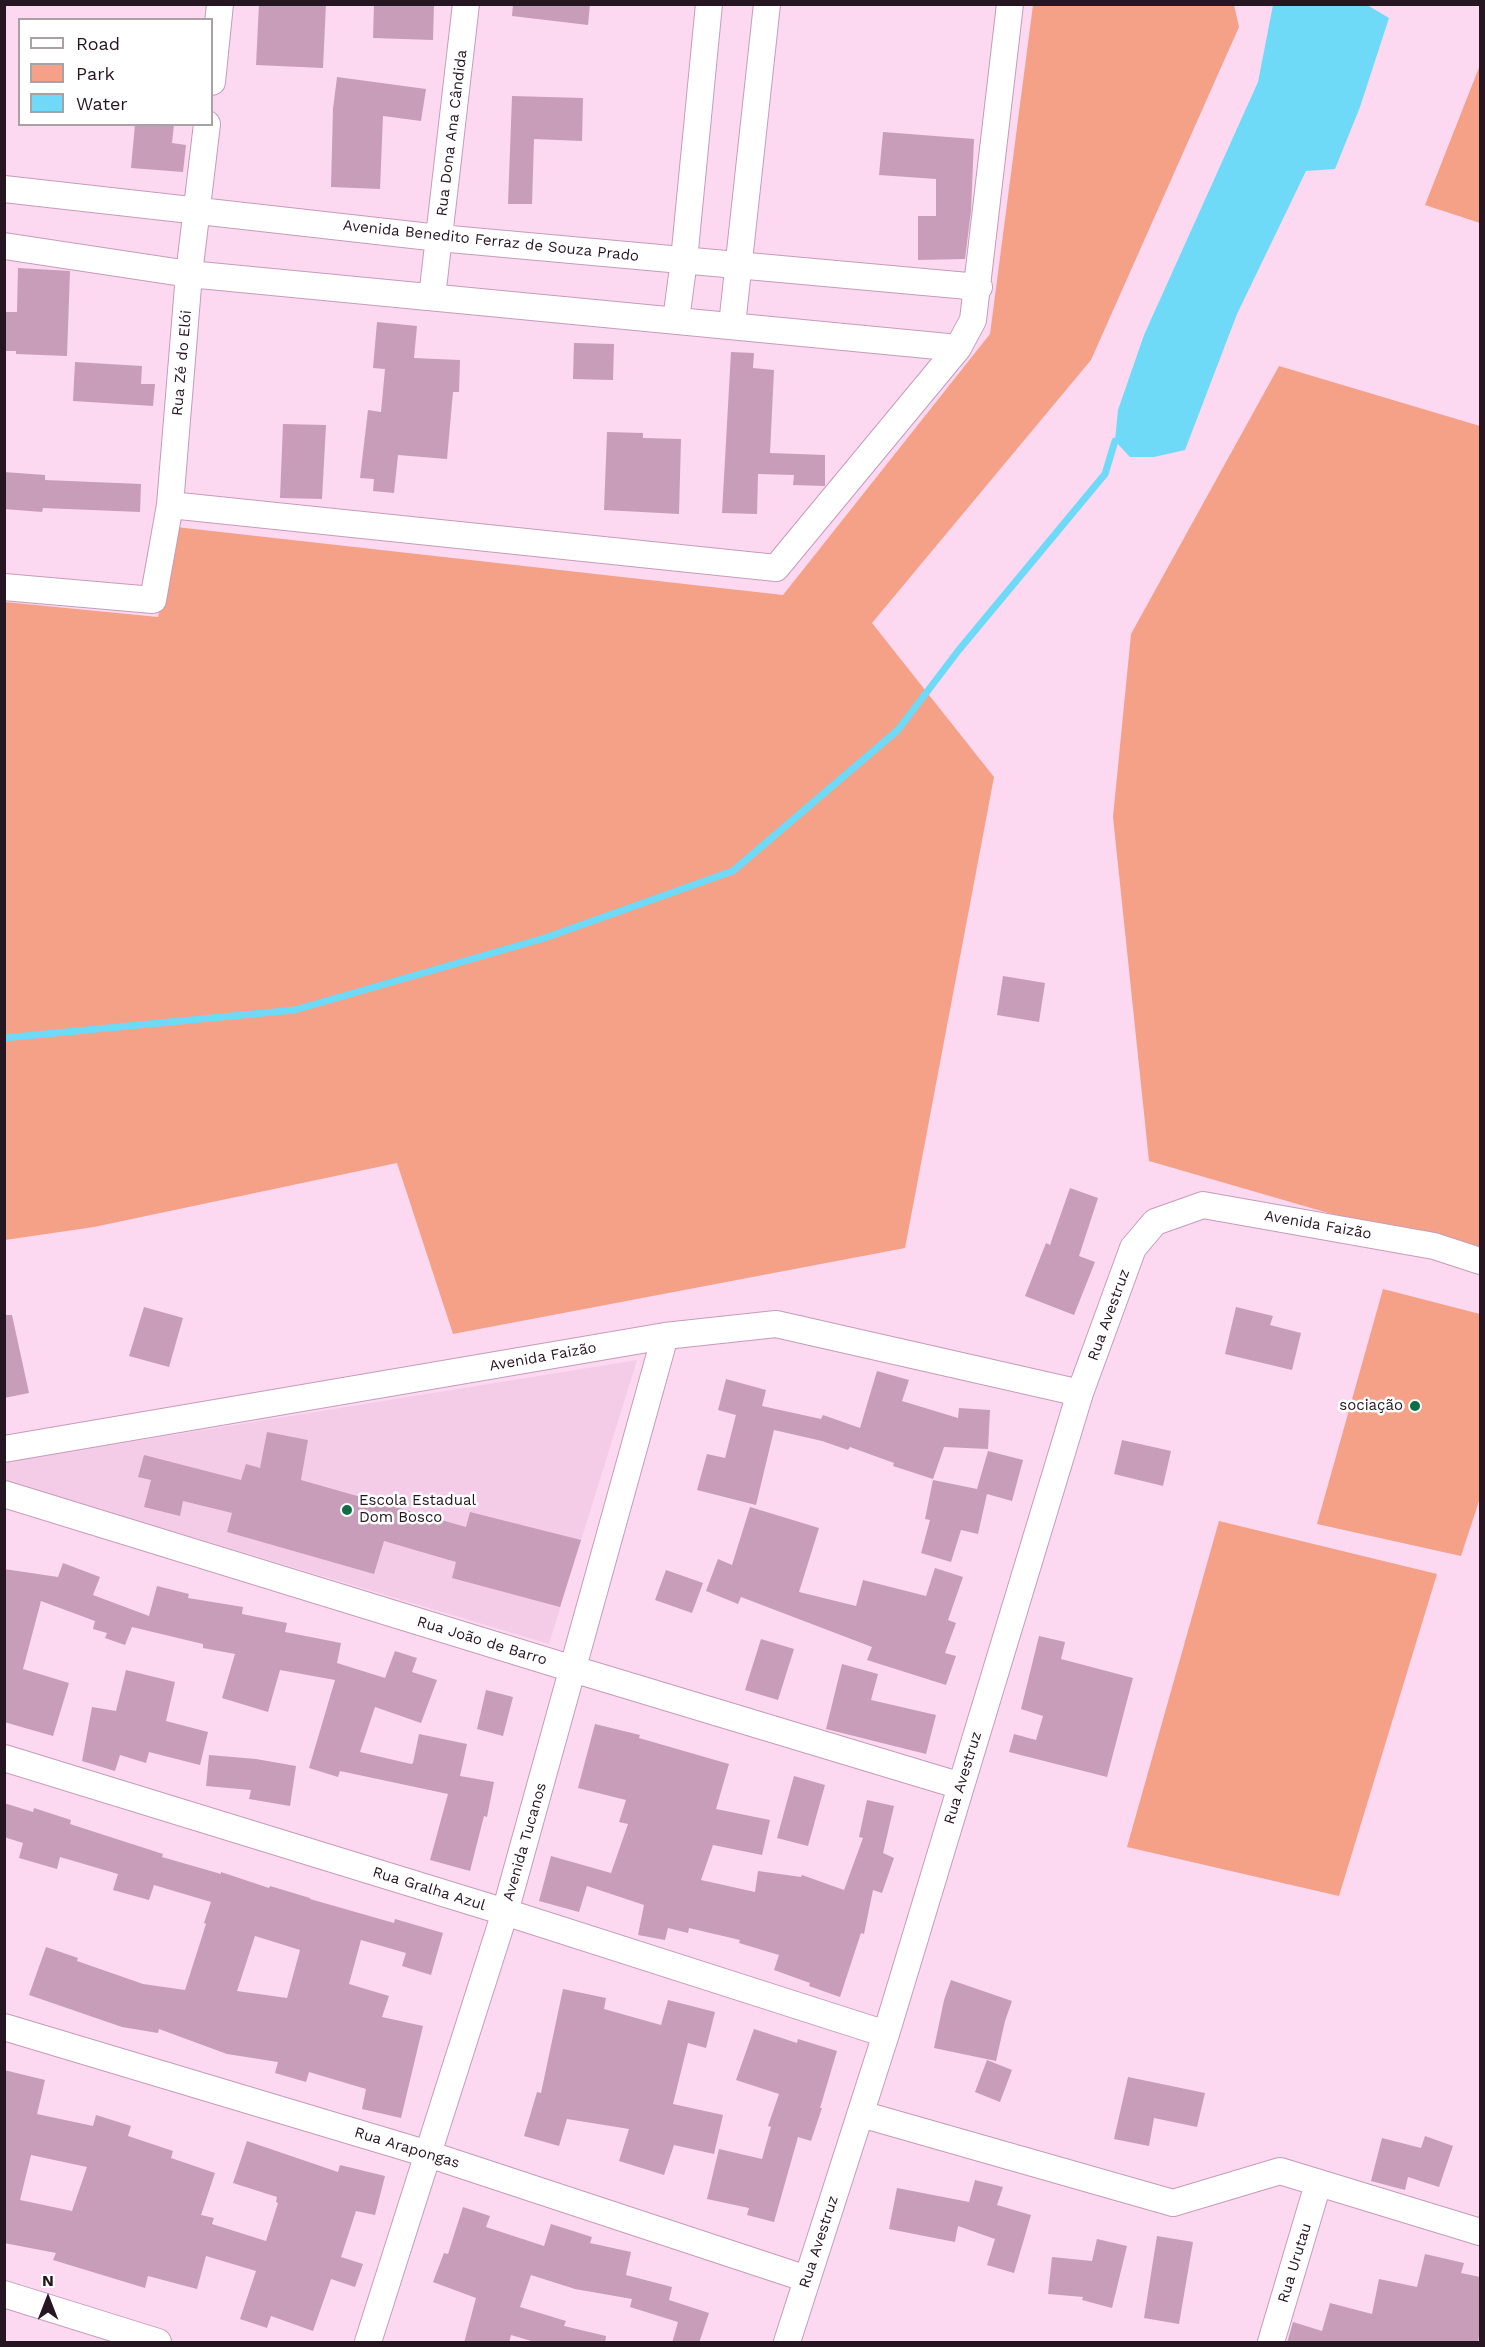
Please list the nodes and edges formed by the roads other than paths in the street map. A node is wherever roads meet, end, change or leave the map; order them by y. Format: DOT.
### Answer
graph roads {
  1 [pos="220,4"];
  2 [pos="466,4"];
  3 [pos="709,4"];
  4 [pos="767,4"];
  5 [pos="1010,4"];
  6 [pos="213,72"];
  7 [pos="207,126"];
  8 [pos="4,189"];
  9 [pos="197,210"];
  10 [pos="439,238"];
  11 [pos="4,246"];
  12 [pos="684,260"];
  13 [pos="739,265"];
  14 [pos="189,274"];
  15 [pos="979,287"];
  16 [pos="432,297"];
  17 [pos="676,320"];
  18 [pos="732,325"];
  19 [pos="958,348"];
  20 [pos="170,505"];
  21 [pos="4,587"];
  22 [pos="1155,1222"];
  23 [pos="1480,1261"];
  24 [pos="665,1335"];
  25 [pos="1080,1392"];
  26 [pos="4,1449"];
  27 [pos="4,1494"];
  28 [pos="573,1669"];
  29 [pos="4,1758"];
  30 [pos="961,1786"];
  31 [pos="505,1912"];
  32 [pos="4,2028"];
  33 [pos="886,2034"];
  34 [pos="861,2114"];
  35 [pos="428,2154"];
  36 [pos="1318,2184"];
  37 [pos="1480,2232"];
  38 [pos="807,2279"];
  39 [pos="4,2294"];
  40 [pos="158,2343"];
  41 [pos="368,2343"];
  42 [pos="787,2343"];
  43 [pos="1271,2343"];
  1 -- 6 [label="street"];
  2 -- 10 [label="street, Rua Dona Ana Cândida"];
  3 -- 12 [label="street"];
  4 -- 13 [label="street"];
  5 -- 15 [label="street"];
  7 -- 9 [label="street, Rua Zé do Elói"];
  8 -- 9 [label="street, Avenida Benedito Ferraz de Souza Prado"];
  9 -- 10 [label="street, Avenida Benedito Ferraz de Souza Prado"];
  9 -- 14 [label="street, Rua Zé do Elói"];
  10 -- 12 [label="street, Avenida Benedito Ferraz de Souza Prado"];
  10 -- 16 [label="street, Rua Dona Ana Cândida"];
  11 -- 14 [label="street"];
  12 -- 13 [label="street, Avenida Benedito Ferraz de Souza Prado"];
  12 -- 17 [label="street"];
  13 -- 15 [label="street, Avenida Benedito Ferraz de Souza Prado"];
  13 -- 18 [label="street"];
  14 -- 16 [label="street"];
  14 -- 20 [label="street, Rua Zé do Elói"];
  15 -- 19 [label="street"];
  16 -- 17 [label="street"];
  17 -- 18 [label="street"];
  18 -- 19 [label="street"];
  19 -- 20 [label="street"];
  20 -- 21 [label="street, Rua Zé do Elói"];
  22 -- 23 [label="street, Avenida Faizão"];
  22 -- 25 [label="street, Rua Avestruz"];
  24 -- 25 [label="street, Avenida Faizão"];
  24 -- 26 [label="street, Avenida Faizão"];
  24 -- 28 [label="street, Avenida Tucanos"];
  25 -- 30 [label="street, Rua Avestruz"];
  27 -- 28 [label="street, Rua João de Barro"];
  28 -- 30 [label="street, Rua João de Barro"];
  28 -- 31 [label="street, Avenida Tucanos"];
  29 -- 31 [label="street, Rua Gralha Azul"];
  30 -- 33 [label="street, Rua Avestruz"];
  31 -- 33 [label="street, Rua Gralha Azul"];
  31 -- 35 [label="street, Avenida Tucanos"];
  32 -- 35 [label="street, Rua Arapongas"];
  33 -- 34 [label="street, Rua Avestruz"];
  34 -- 36 [label="street"];
  34 -- 38 [label="street, Rua Avestruz"];
  35 -- 38 [label="street, Rua Arapongas"];
  35 -- 41 [label="street, Avenida Tucanos"];
  36 -- 37 [label="street"];
  36 -- 43 [label="street, Rua Urutau"];
  38 -- 42 [label="street, Rua Avestruz"];
  39 -- 40 [label="street"];
}
